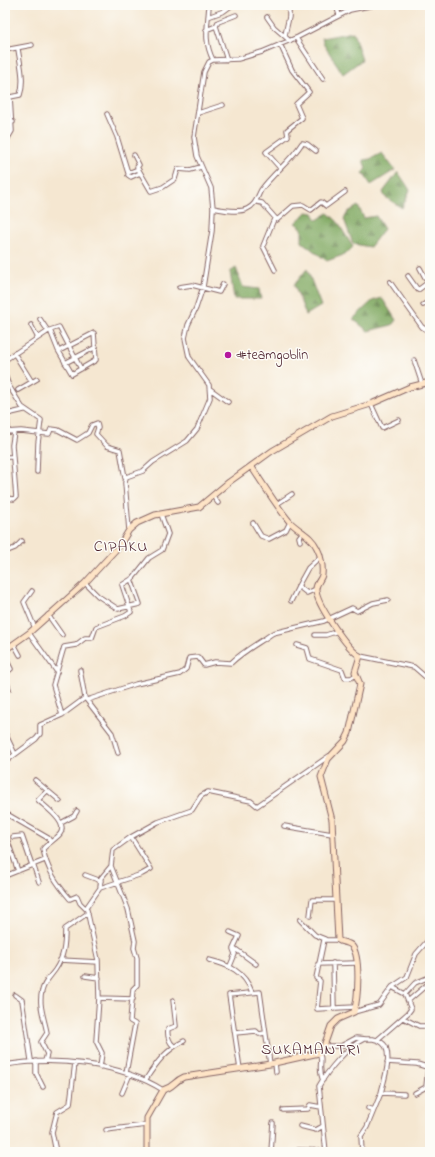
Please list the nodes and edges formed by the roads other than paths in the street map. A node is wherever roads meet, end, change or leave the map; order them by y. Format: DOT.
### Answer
graph roads {
  1 [pos="209,5"];
  2 [pos="232,5"];
  3 [pos="289,5"];
  4 [pos="336,5"];
  5 [pos="374,5"];
  6 [pos="236,15"];
  7 [pos="339,15"];
  8 [pos="208,17"];
  9 [pos="267,17"];
  10 [pos="215,18"];
  11 [pos="218,22"];
  12 [pos="216,26"];
  13 [pos="206,30"];
  14 [pos="285,35"];
  15 [pos="296,38"];
  16 [pos="290,41"];
  17 [pos="280,44"];
  18 [pos="32,45"];
  19 [pos="18,49"];
  20 [pos="5,50"];
  21 [pos="213,60"];
  22 [pos="227,60"];
  23 [pos="323,79"];
  24 [pos="223,105"];
  25 [pos="198,113"];
  26 [pos="107,114"];
  27 [pos="5,122"];
  28 [pos="13,122"];
  29 [pos="5,143"];
  30 [pos="316,151"];
  31 [pos="134,155"];
  32 [pos="201,167"];
  33 [pos="280,168"];
  34 [pos="138,169"];
  35 [pos="140,173"];
  36 [pos="128,175"];
  37 [pos="345,192"];
  38 [pos="257,202"];
  39 [pos="213,208"];
  40 [pos="274,219"];
  41 [pos="420,268"];
  42 [pos="275,270"];
  43 [pos="408,276"];
  44 [pos="390,282"];
  45 [pos="429,282"];
  46 [pos="223,284"];
  47 [pos="179,287"];
  48 [pos="203,287"];
  49 [pos="430,301"];
  50 [pos="423,305"];
  51 [pos="40,319"];
  52 [pos="31,325"];
  53 [pos="430,326"];
  54 [pos="49,331"];
  55 [pos="38,338"];
  56 [pos="70,346"];
  57 [pos="96,347"];
  58 [pos="59,351"];
  59 [pos="14,354"];
  60 [pos="75,358"];
  61 [pos="5,360"];
  62 [pos="414,360"];
  63 [pos="65,363"];
  64 [pos="81,369"];
  65 [pos="5,374"];
  66 [pos="37,379"];
  67 [pos="32,382"];
  68 [pos="430,382"];
  69 [pos="422,384"];
  70 [pos="7,386"];
  71 [pos="210,389"];
  72 [pos="18,390"];
  73 [pos="228,402"];
  74 [pos="371,404"];
  75 [pos="24,410"];
  76 [pos="6,417"];
  77 [pos="400,420"];
  78 [pos="7,432"];
  79 [pos="14,432"];
  80 [pos="39,434"];
  81 [pos="5,457"];
  82 [pos="13,457"];
  83 [pos="251,466"];
  84 [pos="37,472"];
  85 [pos="126,479"];
  86 [pos="292,494"];
  87 [pos="213,496"];
  88 [pos="5,498"];
  89 [pos="218,503"];
  90 [pos="277,504"];
  91 [pos="161,514"];
  92 [pos="290,522"];
  93 [pos="253,523"];
  94 [pos="129,530"];
  95 [pos="303,532"];
  96 [pos="22,541"];
  97 [pos="300,541"];
  98 [pos="5,552"];
  99 [pos="320,557"];
  100 [pos="131,579"];
  101 [pos="85,583"];
  102 [pos="298,587"];
  103 [pos="316,589"];
  104 [pos="32,590"];
  105 [pos="388,600"];
  106 [pos="291,601"];
  107 [pos="130,606"];
  108 [pos="48,614"];
  109 [pos="329,619"];
  110 [pos="34,626"];
  111 [pos="338,630"];
  112 [pos="29,633"];
  113 [pos="62,635"];
  114 [pos="315,635"];
  115 [pos="14,644"];
  116 [pos="297,645"];
  117 [pos="5,650"];
  118 [pos="20,655"];
  119 [pos="360,656"];
  120 [pos="5,657"];
  121 [pos="80,670"];
  122 [pos="57,672"];
  123 [pos="5,675"];
  124 [pos="356,675"];
  125 [pos="430,682"];
  126 [pos="9,689"];
  127 [pos="86,699"];
  128 [pos="62,715"];
  129 [pos="5,733"];
  130 [pos="118,753"];
  131 [pos="15,754"];
  132 [pos="330,756"];
  133 [pos="5,762"];
  134 [pos="35,780"];
  135 [pos="47,791"];
  136 [pos="60,801"];
  137 [pos="77,811"];
  138 [pos="6,815"];
  139 [pos="61,823"];
  140 [pos="284,826"];
  141 [pos="332,834"];
  142 [pos="13,837"];
  143 [pos="131,837"];
  144 [pos="7,839"];
  145 [pos="50,841"];
  146 [pos="45,860"];
  147 [pos="32,865"];
  148 [pos="110,866"];
  149 [pos="18,871"];
  150 [pos="85,875"];
  151 [pos="5,876"];
  152 [pos="101,881"];
  153 [pos="39,882"];
  154 [pos="118,882"];
  155 [pos="100,888"];
  156 [pos="336,900"];
  157 [pos="86,908"];
  158 [pos="88,913"];
  159 [pos="310,916"];
  160 [pos="300,920"];
  161 [pos="230,932"];
  162 [pos="430,938"];
  163 [pos="325,939"];
  164 [pos="338,940"];
  165 [pos="234,948"];
  166 [pos="60,960"];
  167 [pos="209,960"];
  168 [pos="98,962"];
  169 [pos="332,963"];
  170 [pos="356,963"];
  171 [pos="256,964"];
  172 [pos="318,964"];
  173 [pos="230,966"];
  174 [pos="85,976"];
  175 [pos="99,978"];
  176 [pos="427,978"];
  177 [pos="430,982"];
  178 [pos="392,987"];
  179 [pos="252,992"];
  180 [pos="403,993"];
  181 [pos="15,995"];
  182 [pos="100,998"];
  183 [pos="133,999"];
  184 [pos="173,1000"];
  185 [pos="408,1001"];
  186 [pos="334,1009"];
  187 [pos="354,1010"];
  188 [pos="403,1018"];
  189 [pos="430,1026"];
  190 [pos="235,1033"];
  191 [pos="265,1033"];
  192 [pos="366,1039"];
  193 [pos="377,1040"];
  194 [pos="184,1041"];
  195 [pos="174,1046"];
  196 [pos="324,1046"];
  197 [pos="319,1053"];
  198 [pos="31,1060"];
  199 [pos="36,1061"];
  200 [pos="44,1061"];
  201 [pos="387,1062"];
  202 [pos="75,1063"];
  203 [pos="273,1063"];
  204 [pos="5,1064"];
  205 [pos="100,1067"];
  206 [pos="429,1067"];
  207 [pos="240,1069"];
  208 [pos="276,1072"];
  209 [pos="128,1073"];
  210 [pos="146,1080"];
  211 [pos="323,1080"];
  212 [pos="43,1088"];
  213 [pos="163,1090"];
  214 [pos="122,1093"];
  215 [pos="381,1093"];
  216 [pos="415,1093"];
  217 [pos="404,1094"];
  218 [pos="321,1107"];
  219 [pos="368,1108"];
  220 [pos="283,1110"];
  221 [pos="374,1110"];
  222 [pos="273,1123"];
  223 [pos="146,1125"];
  224 [pos="300,1126"];
  225 [pos="323,1126"];
  226 [pos="106,1130"];
  227 [pos="326,1151"];
  228 [pos="56,1152"];
  229 [pos="147,1152"];
  230 [pos="271,1152"];
  231 [pos="298,1152"];
  232 [pos="362,1152"];
  1 -- 8 [label="street"];
  2 -- 8 [label="street"];
  3 -- 14 [label="street"];
  4 -- 7 [label="street"];
  5 -- 7 [label="street"];
  6 -- 11 [label="street"];
  7 -- 15 [label="street"];
  8 -- 13 [label="street"];
  9 -- 14 [label="street"];
  10 -- 11 [label="street"];
  11 -- 12 [label="street"];
  12 -- 13 [label="street"];
  12 -- 22 [label="street"];
  13 -- 21 [label="street"];
  14 -- 16 [label="street"];
  15 -- 16 [label="street"];
  15 -- 23 [label="street"];
  16 -- 17 [label="street"];
  17 -- 22 [label="street"];
  17 -- 33 [label="street"];
  18 -- 19 [label="street"];
  19 -- 20 [label="street"];
  19 -- 28 [label="street"];
  21 -- 22 [label="street"];
  21 -- 25 [label="street"];
  24 -- 25 [label="street"];
  25 -- 32 [label="street"];
  26 -- 34 [label="street"];
  27 -- 28 [label="street"];
  28 -- 29 [label="street"];
  30 -- 33 [label="street"];
  31 -- 34 [label="street"];
  32 -- 35 [label="street"];
  32 -- 39 [label="street"];
  33 -- 38 [label="street"];
  34 -- 35 [label="street"];
  35 -- 36 [label="street"];
  37 -- 40 [label="street"];
  38 -- 39 [label="street"];
  38 -- 40 [label="street"];
  39 -- 48 [label="street"];
  40 -- 42 [label="street"];
  41 -- 45 [label="street"];
  43 -- 45 [label="street"];
  44 -- 53 [label="street"];
  46 -- 48 [label="street"];
  47 -- 48 [label="street"];
  48 -- 71 [label="street"];
  49 -- 50 [label="street"];
  51 -- 54 [label="street"];
  52 -- 55 [label="street"];
  54 -- 55 [label="street"];
  54 -- 56 [label="street"];
  54 -- 58 [label="street"];
  55 -- 59 [label="street"];
  56 -- 57 [label="street"];
  56 -- 58 [label="street"];
  56 -- 60 [label="street"];
  57 -- 60 [label="street"];
  57 -- 64 [label="street"];
  58 -- 63 [label="street"];
  59 -- 61 [label="street"];
  59 -- 67 [label="street"];
  60 -- 63 [label="street"];
  60 -- 64 [label="street"];
  62 -- 69 [label="street"];
  63 -- 64 [label="street"];
  65 -- 70 [label="street"];
  66 -- 67 [label="street"];
  67 -- 72 [label="street"];
  68 -- 69 [label="street"];
  69 -- 74 [label="street"];
  70 -- 75 [label="street"];
  71 -- 73 [label="street"];
  71 -- 85 [label="street"];
  74 -- 77 [label="street"];
  74 -- 83 [label="street"];
  75 -- 76 [label="street"];
  75 -- 80 [label="street"];
  76 -- 78 [label="street"];
  78 -- 79 [label="street"];
  79 -- 80 [label="street"];
  79 -- 82 [label="street"];
  80 -- 84 [label="street"];
  80 -- 85 [label="street"];
  81 -- 82 [label="street"];
  82 -- 88 [label="street"];
  83 -- 87 [label="street"];
  83 -- 90 [label="street"];
  85 -- 94 [label="street"];
  86 -- 90 [label="street"];
  87 -- 89 [label="street"];
  87 -- 91 [label="street"];
  90 -- 92 [label="street"];
  91 -- 94 [label="street"];
  91 -- 100 [label="street"];
  92 -- 93 [label="street"];
  92 -- 95 [label="street"];
  94 -- 101 [label="street"];
  95 -- 97 [label="street"];
  95 -- 99 [label="street"];
  96 -- 98 [label="street"];
  99 -- 102 [label="street"];
  99 -- 103 [label="street"];
  100 -- 107 [label="street"];
  100 -- 107 [label="street"];
  101 -- 107 [label="street"];
  101 -- 108 [label="street"];
  102 -- 103 [label="street"];
  102 -- 106 [label="street"];
  103 -- 109 [label="street"];
  104 -- 110 [label="street"];
  105 -- 109 [label="street"];
  107 -- 122 [label="street"];
  108 -- 110 [label="street"];
  108 -- 113 [label="street"];
  109 -- 111 [label="street"];
  109 -- 127 [label="street"];
  110 -- 112 [label="street"];
  111 -- 114 [label="street"];
  111 -- 119 [label="street"];
  112 -- 115 [label="street"];
  112 -- 122 [label="street"];
  115 -- 117 [label="street"];
  115 -- 118 [label="street"];
  116 -- 124 [label="street"];
  119 -- 124 [label="street"];
  119 -- 125 [label="street"];
  120 -- 123 [label="street"];
  121 -- 127 [label="street"];
  122 -- 128 [label="street"];
  123 -- 126 [label="street"];
  124 -- 132 [label="street"];
  127 -- 128 [label="street"];
  127 -- 130 [label="street"];
  128 -- 131 [label="street"];
  129 -- 131 [label="street"];
  131 -- 133 [label="street"];
  132 -- 141 [label="street"];
  132 -- 143 [label="street"];
  134 -- 135 [label="street"];
  135 -- 136 [label="street"];
  135 -- 139 [label="street"];
  137 -- 139 [label="street"];
  138 -- 145 [label="street"];
  139 -- 145 [label="street"];
  140 -- 141 [label="street"];
  141 -- 156 [label="street"];
  142 -- 147 [label="street"];
  143 -- 148 [label="street"];
  143 -- 154 [label="street"];
  144 -- 149 [label="street"];
  145 -- 146 [label="street"];
  146 -- 147 [label="street"];
  146 -- 157 [label="street"];
  147 -- 149 [label="street"];
  147 -- 153 [label="street"];
  148 -- 152 [label="street"];
  148 -- 154 [label="street"];
  149 -- 151 [label="street"];
  150 -- 152 [label="street"];
  152 -- 155 [label="street"];
  154 -- 155 [label="street"];
  154 -- 183 [label="street"];
  155 -- 157 [label="street"];
  156 -- 159 [label="street"];
  156 -- 164 [label="street"];
  157 -- 158 [label="street"];
  158 -- 166 [label="street"];
  158 -- 168 [label="street"];
  160 -- 163 [label="street"];
  161 -- 165 [label="street"];
  162 -- 178 [label="street"];
  163 -- 164 [label="street"];
  163 -- 172 [label="street"];
  164 -- 170 [label="street"];
  165 -- 171 [label="street"];
  165 -- 173 [label="street"];
  166 -- 168 [label="street"];
  166 -- 200 [label="street"];
  167 -- 173 [label="street"];
  168 -- 175 [label="street"];
  169 -- 170 [label="street"];
  169 -- 172 [label="street"];
  169 -- 186 [label="street"];
  170 -- 187 [label="street"];
  172 -- 186 [label="street"];
  173 -- 179 [label="street"];
  174 -- 175 [label="street"];
  175 -- 182 [label="street"];
  176 -- 180 [label="street"];
  177 -- 185 [label="street"];
  178 -- 180 [label="street"];
  178 -- 187 [label="street"];
  179 -- 190 [label="street"];
  179 -- 191 [label="street"];
  180 -- 185 [label="street"];
  181 -- 198 [label="street"];
  182 -- 183 [label="street"];
  182 -- 205 [label="street"];
  183 -- 209 [label="street"];
  184 -- 195 [label="street"];
  185 -- 188 [label="street"];
  186 -- 187 [label="street"];
  187 -- 196 [label="street"];
  188 -- 189 [label="street"];
  188 -- 193 [label="street"];
  190 -- 191 [label="street"];
  190 -- 207 [label="street"];
  191 -- 203 [label="street"];
  192 -- 193 [label="street"];
  192 -- 196 [label="street"];
  192 -- 211 [label="street"];
  193 -- 201 [label="street"];
  194 -- 195 [label="street"];
  195 -- 210 [label="street"];
  196 -- 197 [label="street"];
  197 -- 203 [label="street"];
  197 -- 211 [label="street"];
  198 -- 199 [label="street"];
  198 -- 204 [label="street"];
  199 -- 200 [label="street"];
  199 -- 212 [label="street"];
  200 -- 202 [label="street"];
  201 -- 206 [label="street"];
  201 -- 215 [label="street"];
  202 -- 205 [label="street"];
  202 -- 228 [label="street"];
  203 -- 207 [label="street"];
  203 -- 208 [label="street"];
  205 -- 209 [label="street"];
  206 -- 216 [label="street"];
  207 -- 213 [label="street"];
  209 -- 210 [label="street"];
  209 -- 214 [label="street"];
  210 -- 213 [label="street"];
  211 -- 218 [label="street"];
  213 -- 223 [label="street"];
  215 -- 217 [label="street"];
  215 -- 221 [label="street"];
  218 -- 220 [label="street"];
  218 -- 225 [label="street"];
  219 -- 221 [label="street"];
  221 -- 232 [label="street"];
  222 -- 230 [label="street"];
  223 -- 226 [label="street"];
  223 -- 229 [label="street"];
  224 -- 225 [label="street"];
  225 -- 227 [label="street"];
  227 -- 231 [label="street"];
}
